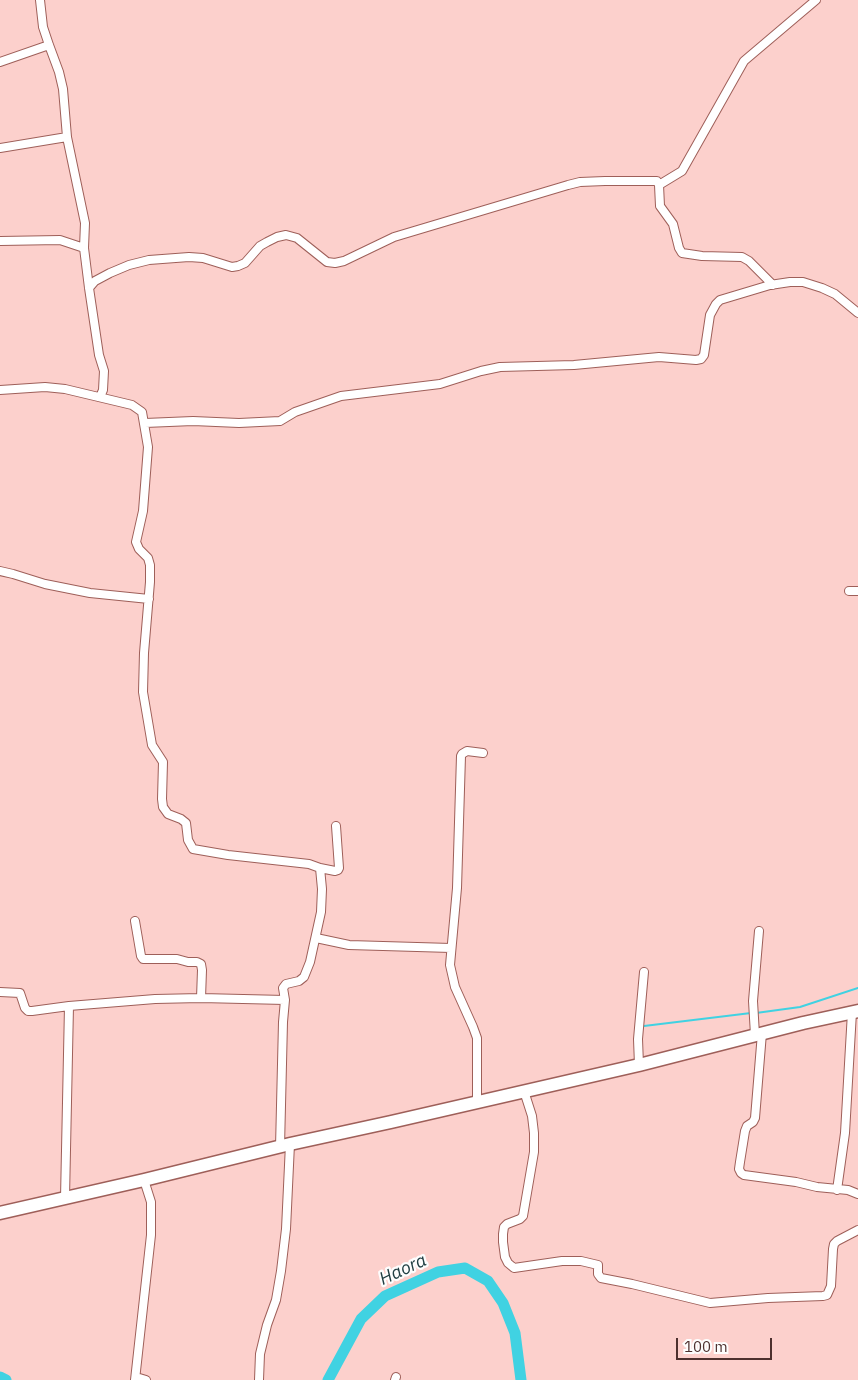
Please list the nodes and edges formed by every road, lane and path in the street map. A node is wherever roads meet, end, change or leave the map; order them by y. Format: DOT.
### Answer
graph roads {
  1 [pos="40,0"];
  2 [pos="816,0"];
  3 [pos="48,45"];
  4 [pos="0,62"];
  5 [pos="67,137"];
  6 [pos="0,148"];
  7 [pos="659,185"];
  8 [pos="0,240"];
  9 [pos="84,248"];
  10 [pos="773,285"];
  11 [pos="89,288"];
  12 [pos="858,313"];
  13 [pos="0,390"];
  14 [pos="100,397"];
  15 [pos="145,423"];
  16 [pos="0,571"];
  17 [pos="849,590"];
  18 [pos="858,591"];
  19 [pos="149,599"];
  20 [pos="483,754"];
  21 [pos="336,826"];
  22 [pos="320,868"];
  23 [pos="135,921"];
  24 [pos="759,932"];
  25 [pos="316,938"];
  26 [pos="452,948"];
  27 [pos="644,972"];
  28 [pos="0,992"];
  29 [pos="201,998"];
  30 [pos="285,1000"];
  31 [pos="69,1006"];
  32 [pos="855,1012"];
  33 [pos="759,1034"];
  34 [pos="639,1065"];
  35 [pos="524,1091"];
  36 [pos="477,1102"];
  37 [pos="285,1145"];
  38 [pos="144,1180"];
  39 [pos="837,1190"];
  40 [pos="858,1194"];
  41 [pos="65,1198"];
  42 [pos="0,1213"];
  43 [pos="858,1230"];
  44 [pos="136,1379"];
  45 [pos="146,1380"];
  46 [pos="258,1380"];
  1 -- 3 [label="street"];
  2 -- 7 [label="street"];
  3 -- 4 [label="street"];
  3 -- 5 [label="street"];
  5 -- 6 [label="street"];
  5 -- 9 [label="street"];
  7 -- 10 [label="street"];
  7 -- 11 [label="street"];
  8 -- 9 [label="street"];
  9 -- 11 [label="street"];
  10 -- 12 [label="street"];
  10 -- 15 [label="street"];
  11 -- 14 [label="street"];
  13 -- 14 [label="street"];
  14 -- 15 [label="street"];
  15 -- 19 [label="street"];
  16 -- 19 [label="street"];
  17 -- 18 [label="street"];
  19 -- 22 [label="street"];
  20 -- 26 [label="street"];
  21 -- 22 [label="street"];
  22 -- 25 [label="street"];
  23 -- 29 [label="street"];
  24 -- 33 [label="street"];
  25 -- 26 [label="street"];
  25 -- 30 [label="street"];
  26 -- 36 [label="street"];
  27 -- 34 [label="street"];
  28 -- 31 [label="street"];
  29 -- 30 [label="street"];
  29 -- 31 [label="street"];
  30 -- 37 [label="street"];
  31 -- 41 [label="street"];
  32 -- 33 [label="main road"];
  32 -- 39 [label="street"];
  33 -- 34 [label="main road"];
  33 -- 39 [label="street"];
  34 -- 35 [label="main road"];
  35 -- 36 [label="main road"];
  35 -- 43 [label="street"];
  36 -- 37 [label="main road"];
  37 -- 38 [label="main road"];
  37 -- 46 [label="street"];
  38 -- 41 [label="main road"];
  38 -- 44 [label="street"];
  39 -- 40 [label="street"];
  41 -- 42 [label="main road"];
  44 -- 45 [label="street"];
}
